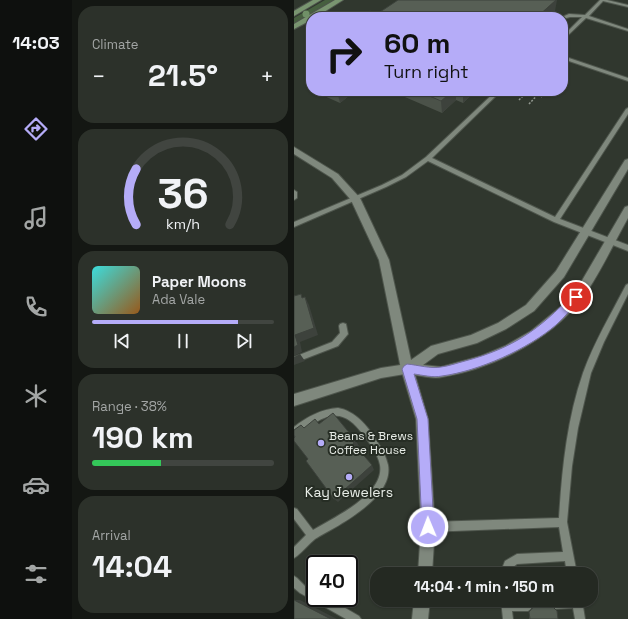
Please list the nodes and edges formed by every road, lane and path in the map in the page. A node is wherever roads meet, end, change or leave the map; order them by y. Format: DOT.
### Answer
graph roads {
  1 [pos="318,0"];
  2 [pos="340,0"];
  3 [pos="628,6"];
  4 [pos="320,12"];
  5 [pos="294,14"];
  6 [pos="568,16"];
  7 [pos="586,16"];
  8 [pos="306,20"];
  9 [pos="294,27"];
  10 [pos="628,30"];
  11 [pos="568,34"];
  12 [pos="568,59"];
  13 [pos="628,80"];
  14 [pos="494,96"];
  15 [pos="523,96"];
  16 [pos="536,96"];
  17 [pos="539,96"];
  18 [pos="542,98"];
  19 [pos="519,100"];
  20 [pos="529,104"];
  21 [pos="628,110"];
  22 [pos="294,150"];
  23 [pos="428,158"];
  24 [pos="628,162"];
  25 [pos="294,192"];
  26 [pos="294,198"];
  27 [pos="356,198"];
  28 [pos="628,209"];
  29 [pos="556,220"];
  30 [pos="294,225"];
  31 [pos="587,230"];
  32 [pos="610,240"];
  33 [pos="628,248"];
  34 [pos="628,287"];
  35 [pos="343,326"];
  36 [pos="294,360"];
  37 [pos="407,369"];
  38 [pos="294,400"];
  39 [pos="294,432"];
  40 [pos="294,512"];
  41 [pos="563,522"];
  42 [pos="428,527"];
  43 [pos="312,536"];
  44 [pos="294,553"];
  45 [pos="568,556"];
  46 [pos="425,567"];
  47 [pos="506,567"];
  48 [pos="570,567"];
  49 [pos="294,582"];
  50 [pos="306,592"];
  51 [pos="334,607"];
  52 [pos="421,607"];
  53 [pos="507,607"];
  54 [pos="578,607"];
  55 [pos="356,619"];
  56 [pos="420,619"];
  57 [pos="508,619"];
  58 [pos="580,619"];
  1 -- 5 [label="main road"];
  2 -- 4 [label="main road"];
  3 -- 7 [label="lane"];
  6 -- 7 [label="lane"];
  7 -- 10 [label="lane"];
  7 -- 11 [label="lane"];
  8 -- 9 [label="main road"];
  12 -- 13 [label="lane"];
  14 -- 23 [label="lane"];
  15 -- 19 [label="path"];
  16 -- 20 [label="path"];
  17 -- 18 [label="path"];
  21 -- 29 [label="lane"];
  22 -- 27 [label="street"];
  23 -- 27 [label="lane"];
  23 -- 29 [label="lane"];
  24 -- 31 [label="street"];
  25 -- 26 [label="lane"];
  27 -- 30 [label="lane"];
  27 -- 37 [label="street"];
  28 -- 32 [label="street"];
  29 -- 31 [label="lane"];
  31 -- 32 [label="lane"];
  31 -- 37 [label="street"];
  32 -- 33 [label="lane"];
  32 -- 37 [label="street"];
  34 -- 41 [label="lane"];
  35 -- 36 [label="lane"];
  37 -- 38 [label="street"];
  37 -- 42 [label="street"];
  39 -- 43 [label="lane"];
  40 -- 43 [label="lane"];
  41 -- 42 [label="lane"];
  41 -- 45 [label="lane"];
  42 -- 46 [label="street"];
  43 -- 44 [label="lane"];
  45 -- 47 [label="lane"];
  45 -- 48 [label="lane"];
  49 -- 50 [label="lane"];
  51 -- 55 [label="lane"];
  52 -- 56 [label="street"];
  53 -- 57 [label="lane"];
  54 -- 58 [label="lane"];
}
